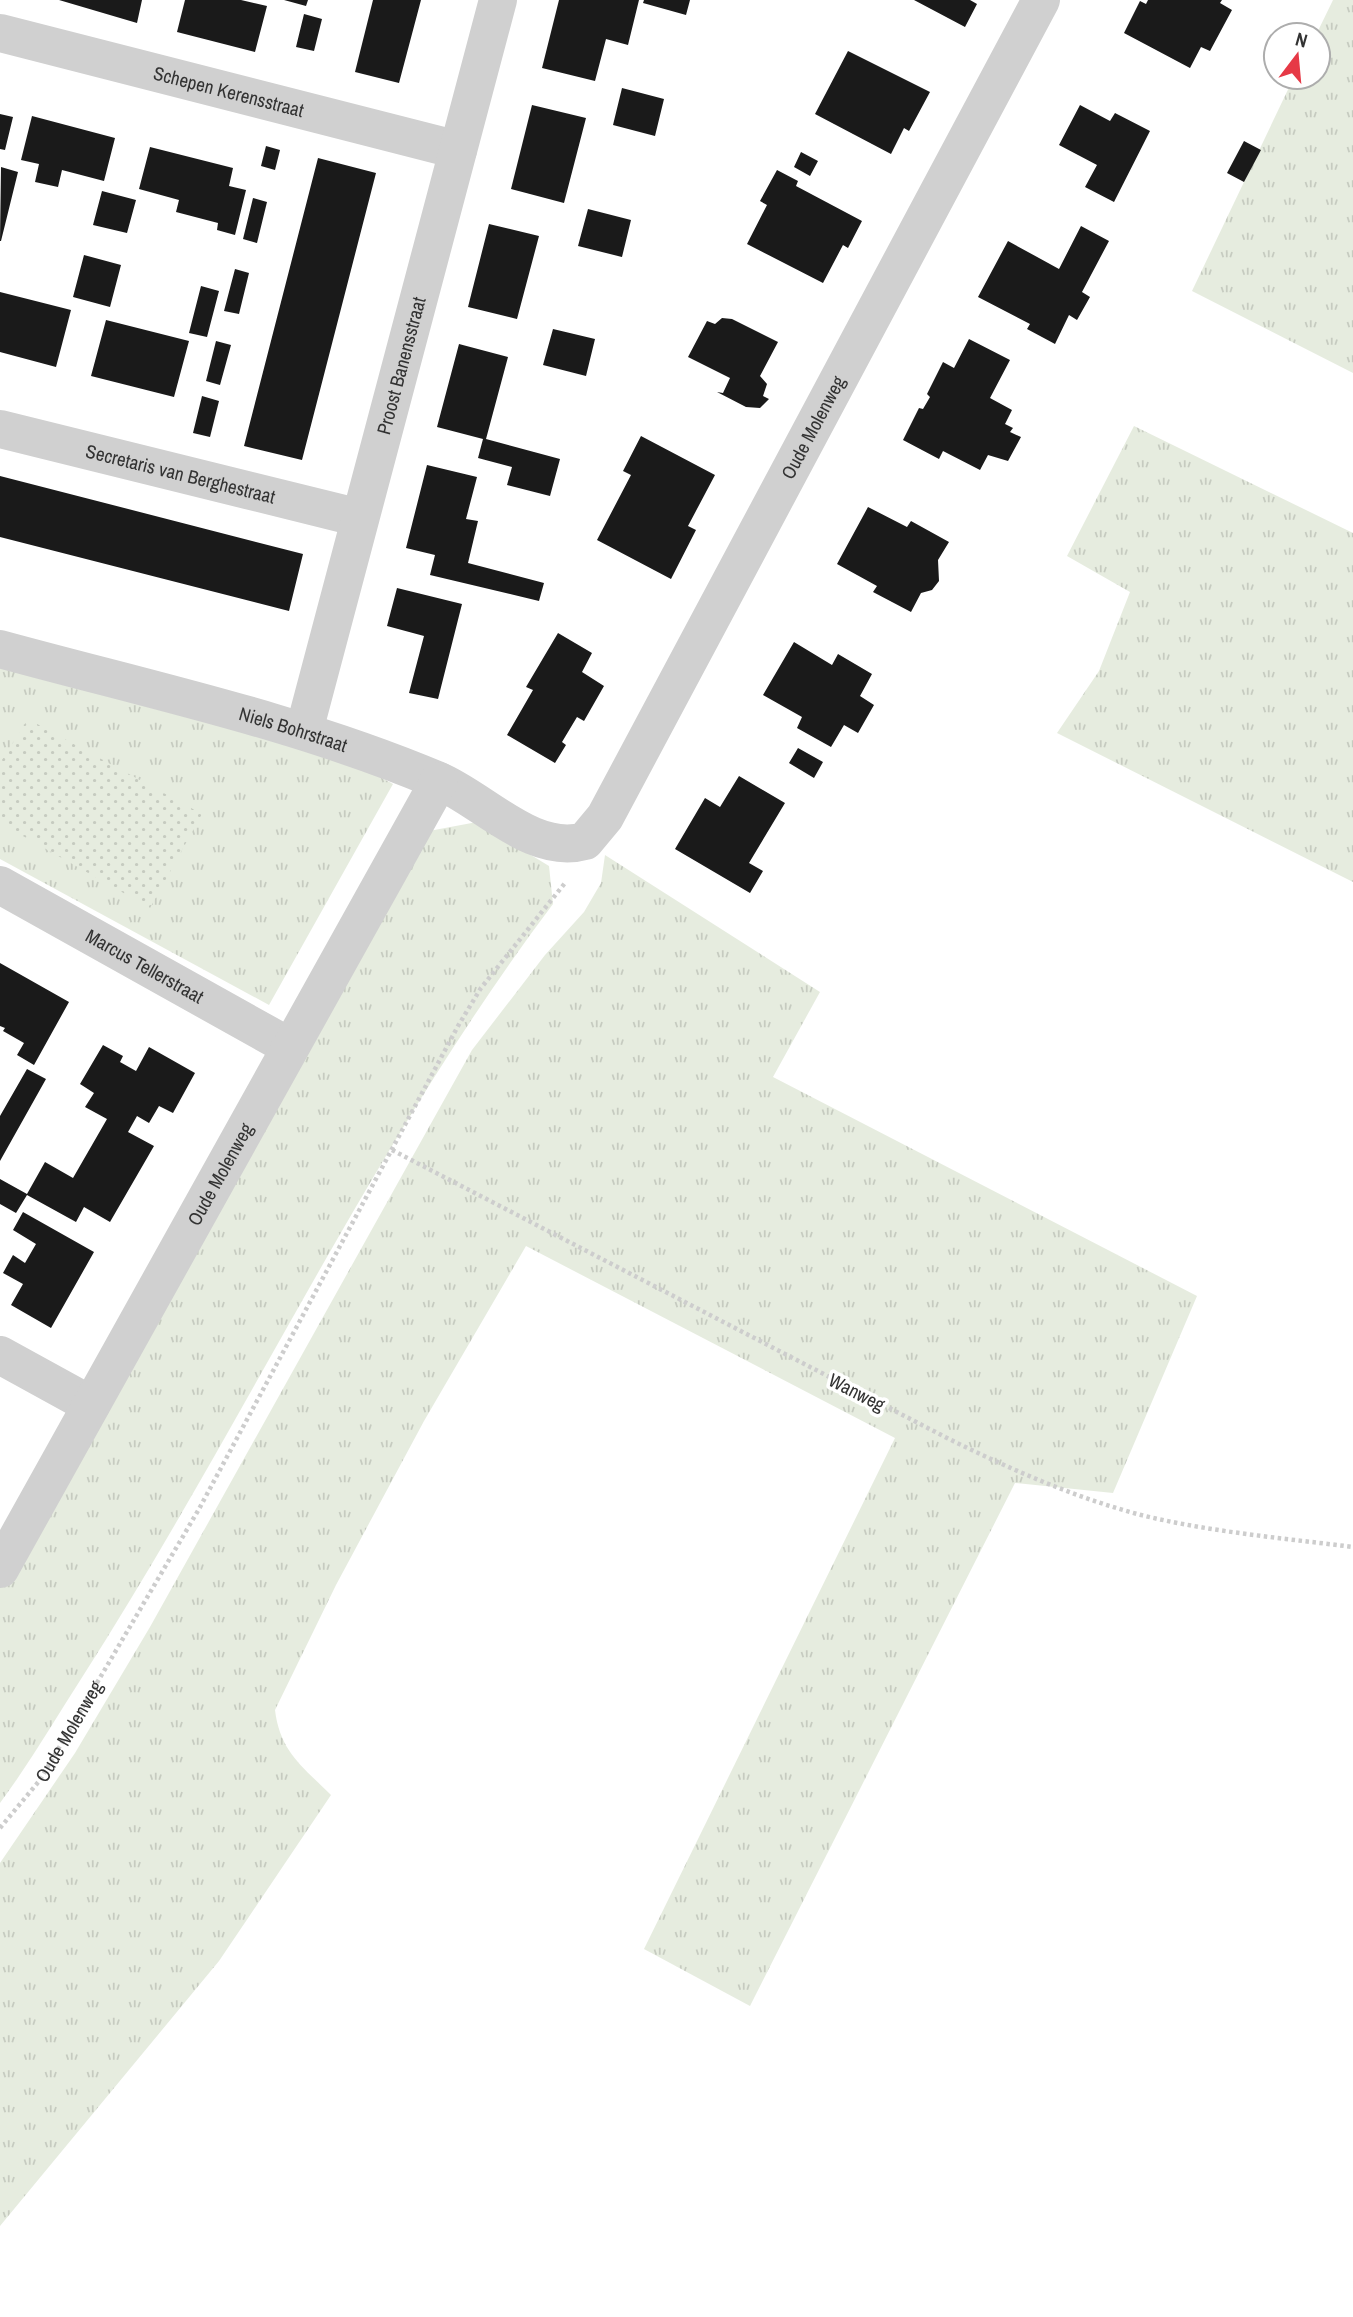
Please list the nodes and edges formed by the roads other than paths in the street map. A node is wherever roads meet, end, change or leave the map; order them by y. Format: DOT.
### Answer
graph roads {
  1 [pos="498,0"];
  2 [pos="1041,0"];
  3 [pos="0,33"];
  4 [pos="458,150"];
  5 [pos="0,429"];
  6 [pos="360,518"];
  7 [pos="0,649"];
  8 [pos="304,731"];
  9 [pos="439,781"];
  10 [pos="574,844"];
  11 [pos="0,885"];
  12 [pos="290,1047"];
  13 [pos="0,1355"];
  14 [pos="91,1405"];
  15 [pos="0,1569"];
  1 -- 4 [label="street, Proost Banensstraat"];
  2 -- 10 [label="street, Oude Molenweg"];
  3 -- 4 [label="street, Schepen Kerensstraat"];
  4 -- 6 [label="street, Proost Banensstraat"];
  5 -- 6 [label="street, Secretaris van Berghestraat"];
  6 -- 8 [label="street, Proost Banensstraat"];
  7 -- 8 [label="street, Niels Bohrstraat"];
  8 -- 9 [label="street, Niels Bohrstraat"];
  9 -- 10 [label="street, Niels Bohrstraat"];
  9 -- 12 [label="street, Oude Molenweg"];
  11 -- 12 [label="street, Marcus Tellerstraat"];
  12 -- 14 [label="street, Oude Molenweg"];
  13 -- 14 [label="street"];
  14 -- 15 [label="street, Oude Molenweg"];
}
